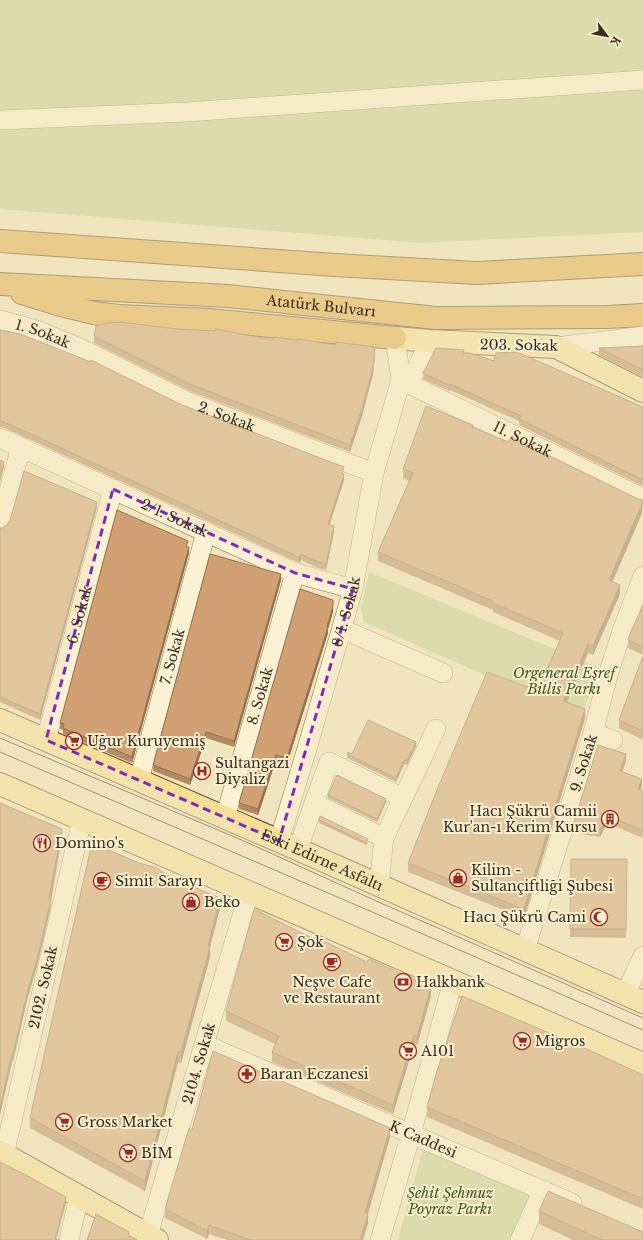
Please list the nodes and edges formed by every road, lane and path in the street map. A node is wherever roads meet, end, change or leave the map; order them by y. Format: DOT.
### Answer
graph roads {
  1 [pos="643,80"];
  2 [pos="0,120"];
  3 [pos="0,241"];
  4 [pos="643,264"];
  5 [pos="0,285"];
  6 [pos="643,315"];
  7 [pos="0,320"];
  8 [pos="643,336"];
  9 [pos="395,338"];
  10 [pos="430,341"];
  11 [pos="556,347"];
  12 [pos="84,350"];
  13 [pos="401,380"];
  14 [pos="643,391"];
  15 [pos="0,438"];
  16 [pos="21,447"];
  17 [pos="374,474"];
  18 [pos="113,489"];
  19 [pos="643,498"];
  20 [pos="0,523"];
  21 [pos="206,532"];
  22 [pos="295,573"];
  23 [pos="643,576"];
  24 [pos="353,589"];
  25 [pos="342,629"];
  26 [pos="443,673"];
  27 [pos="0,720"];
  28 [pos="436,729"];
  29 [pos="593,732"];
  30 [pos="46,740"];
  31 [pos="613,740"];
  32 [pos="139,780"];
  33 [pos="0,784"];
  34 [pos="403,798"];
  35 [pos="314,803"];
  36 [pos="225,818"];
  37 [pos="82,820"];
  38 [pos="384,838"];
  39 [pos="288,845"];
  40 [pos="379,886"];
  41 [pos="249,892"];
  42 [pos="525,950"];
  43 [pos="643,956"];
  44 [pos="453,981"];
  45 [pos="637,998"];
  46 [pos="204,1044"];
  47 [pos="643,1064"];
  48 [pos="411,1134"];
  49 [pos="2,1154"];
  50 [pos="543,1190"];
  51 [pos="79,1196"];
  52 [pos="586,1208"];
  53 [pos="153,1237"];
  54 [pos="69,1240"];
  55 [pos="380,1240"];
  56 [pos="520,1240"];
  1 -- 2 [label="street"];
  3 -- 4 [label="highway"];
  5 -- 6 [label="highway, Atatürk Bulvarı"];
  5 -- 9 [label="highway"];
  7 -- 12 [label="street, 1. Sokak"];
  8 -- 11 [label="street, 203. Sokak"];
  9 -- 10 [label="main road, 203. Sokak"];
  9 -- 13 [label="street, 8/1. Sokak"];
  10 -- 11 [label="main road, 203. Sokak"];
  10 -- 13 [label="street"];
  11 -- 14 [label="main road"];
  12 -- 17 [label="street, 2. Sokak"];
  13 -- 17 [label="street, 8/1. Sokak"];
  13 -- 19 [label="street, 11. Sokak"];
  15 -- 16 [label="street, 2/1. Sokak"];
  16 -- 18 [label="street, 2/1. Sokak"];
  16 -- 20 [label="street"];
  17 -- 24 [label="street, 8/1. Sokak"];
  18 -- 21 [label="street, 2/1. Sokak"];
  18 -- 30 [label="street, 6. Sokak"];
  21 -- 22 [label="street, 2/1. Sokak"];
  21 -- 32 [label="street, 7. Sokak"];
  22 -- 24 [label="street, 2/1. Sokak"];
  22 -- 36 [label="street, 8. Sokak"];
  23 -- 29 [label="street, 9. Sokak"];
  24 -- 25 [label="street, 8/1. Sokak"];
  25 -- 26 [label="street"];
  25 -- 39 [label="street, 8/1. Sokak"];
  27 -- 30 [label="main road, Eski Edirne Asfaltı"];
  28 -- 34 [label="street"];
  29 -- 31 [label="street"];
  29 -- 42 [label="street, 9. Sokak"];
  30 -- 32 [label="main road, Eski Edirne Asfaltı"];
  32 -- 36 [label="main road, Eski Edirne Asfaltı"];
  33 -- 37 [label="main road"];
  34 -- 35 [label="street"];
  34 -- 38 [label="street"];
  35 -- 38 [label="street"];
  35 -- 39 [label="street"];
  36 -- 39 [label="main road, Eski Edirne Asfaltı"];
  37 -- 41 [label="main road"];
  37 -- 49 [label="street, 2102. Sokak"];
  38 -- 40 [label="street"];
  39 -- 40 [label="main road, Eski Edirne Asfaltı"];
  40 -- 42 [label="main road, Eski Edirne Asfaltı"];
  41 -- 44 [label="main road"];
  41 -- 46 [label="street, 2104. Sokak"];
  42 -- 45 [label="main road, Eski Edirne Asfaltı"];
  43 -- 45 [label="street"];
  44 -- 47 [label="main road"];
  44 -- 48 [label="street"];
  46 -- 48 [label="street, K Caddesi"];
  46 -- 53 [label="street, 2104. Sokak"];
  48 -- 50 [label="street, K Caddesi"];
  48 -- 55 [label="street"];
  49 -- 51 [label="main road"];
  50 -- 52 [label="street, K Caddesi"];
  50 -- 56 [label="street"];
  51 -- 53 [label="main road"];
  51 -- 54 [label="street"];
}
